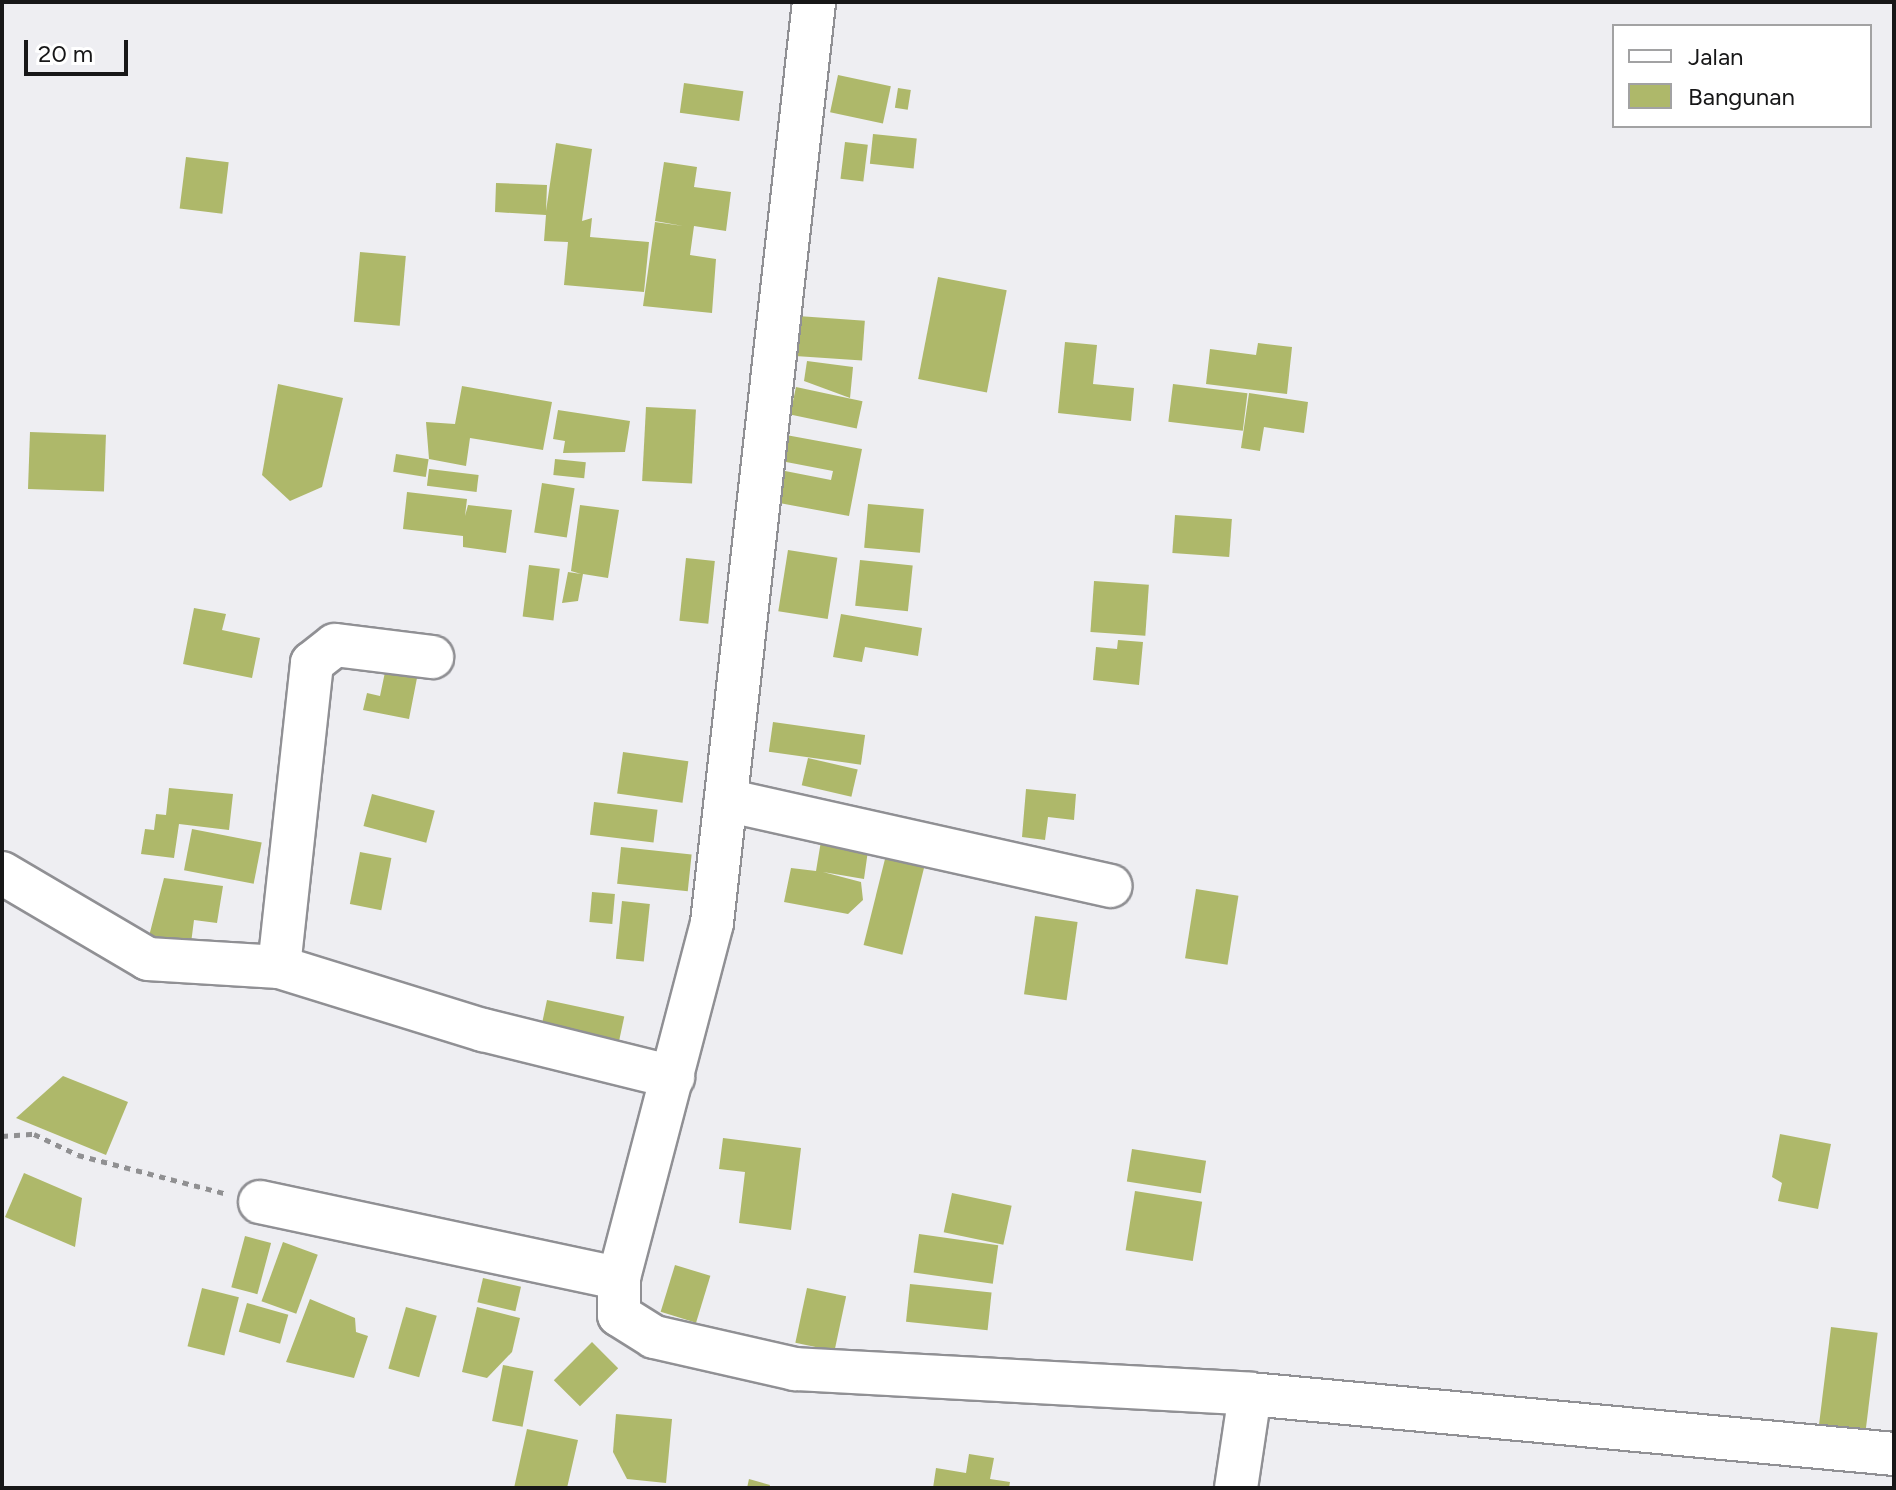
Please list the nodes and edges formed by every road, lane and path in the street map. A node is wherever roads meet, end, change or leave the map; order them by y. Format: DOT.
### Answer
graph roads {
  1 [pos="814,2"];
  2 [pos="432,657"];
  3 [pos="726,800"];
  4 [pos="2,873"];
  5 [pos="1110,886"];
  6 [pos="279,967"];
  7 [pos="673,1077"];
  8 [pos="2,1136"];
  9 [pos="260,1202"];
  10 [pos="619,1278"];
  11 [pos="1250,1394"];
  12 [pos="1894,1454"];
  13 [pos="1236,1488"];
  1 -- 3 [label="street"];
  2 -- 6 [label="street"];
  3 -- 5 [label="street"];
  3 -- 7 [label="street"];
  4 -- 6 [label="street"];
  6 -- 7 [label="street"];
  7 -- 10 [label="street"];
  8 -- 9 [label="path"];
  9 -- 10 [label="street"];
  10 -- 11 [label="street"];
  11 -- 12 [label="street"];
  11 -- 13 [label="street"];
}
